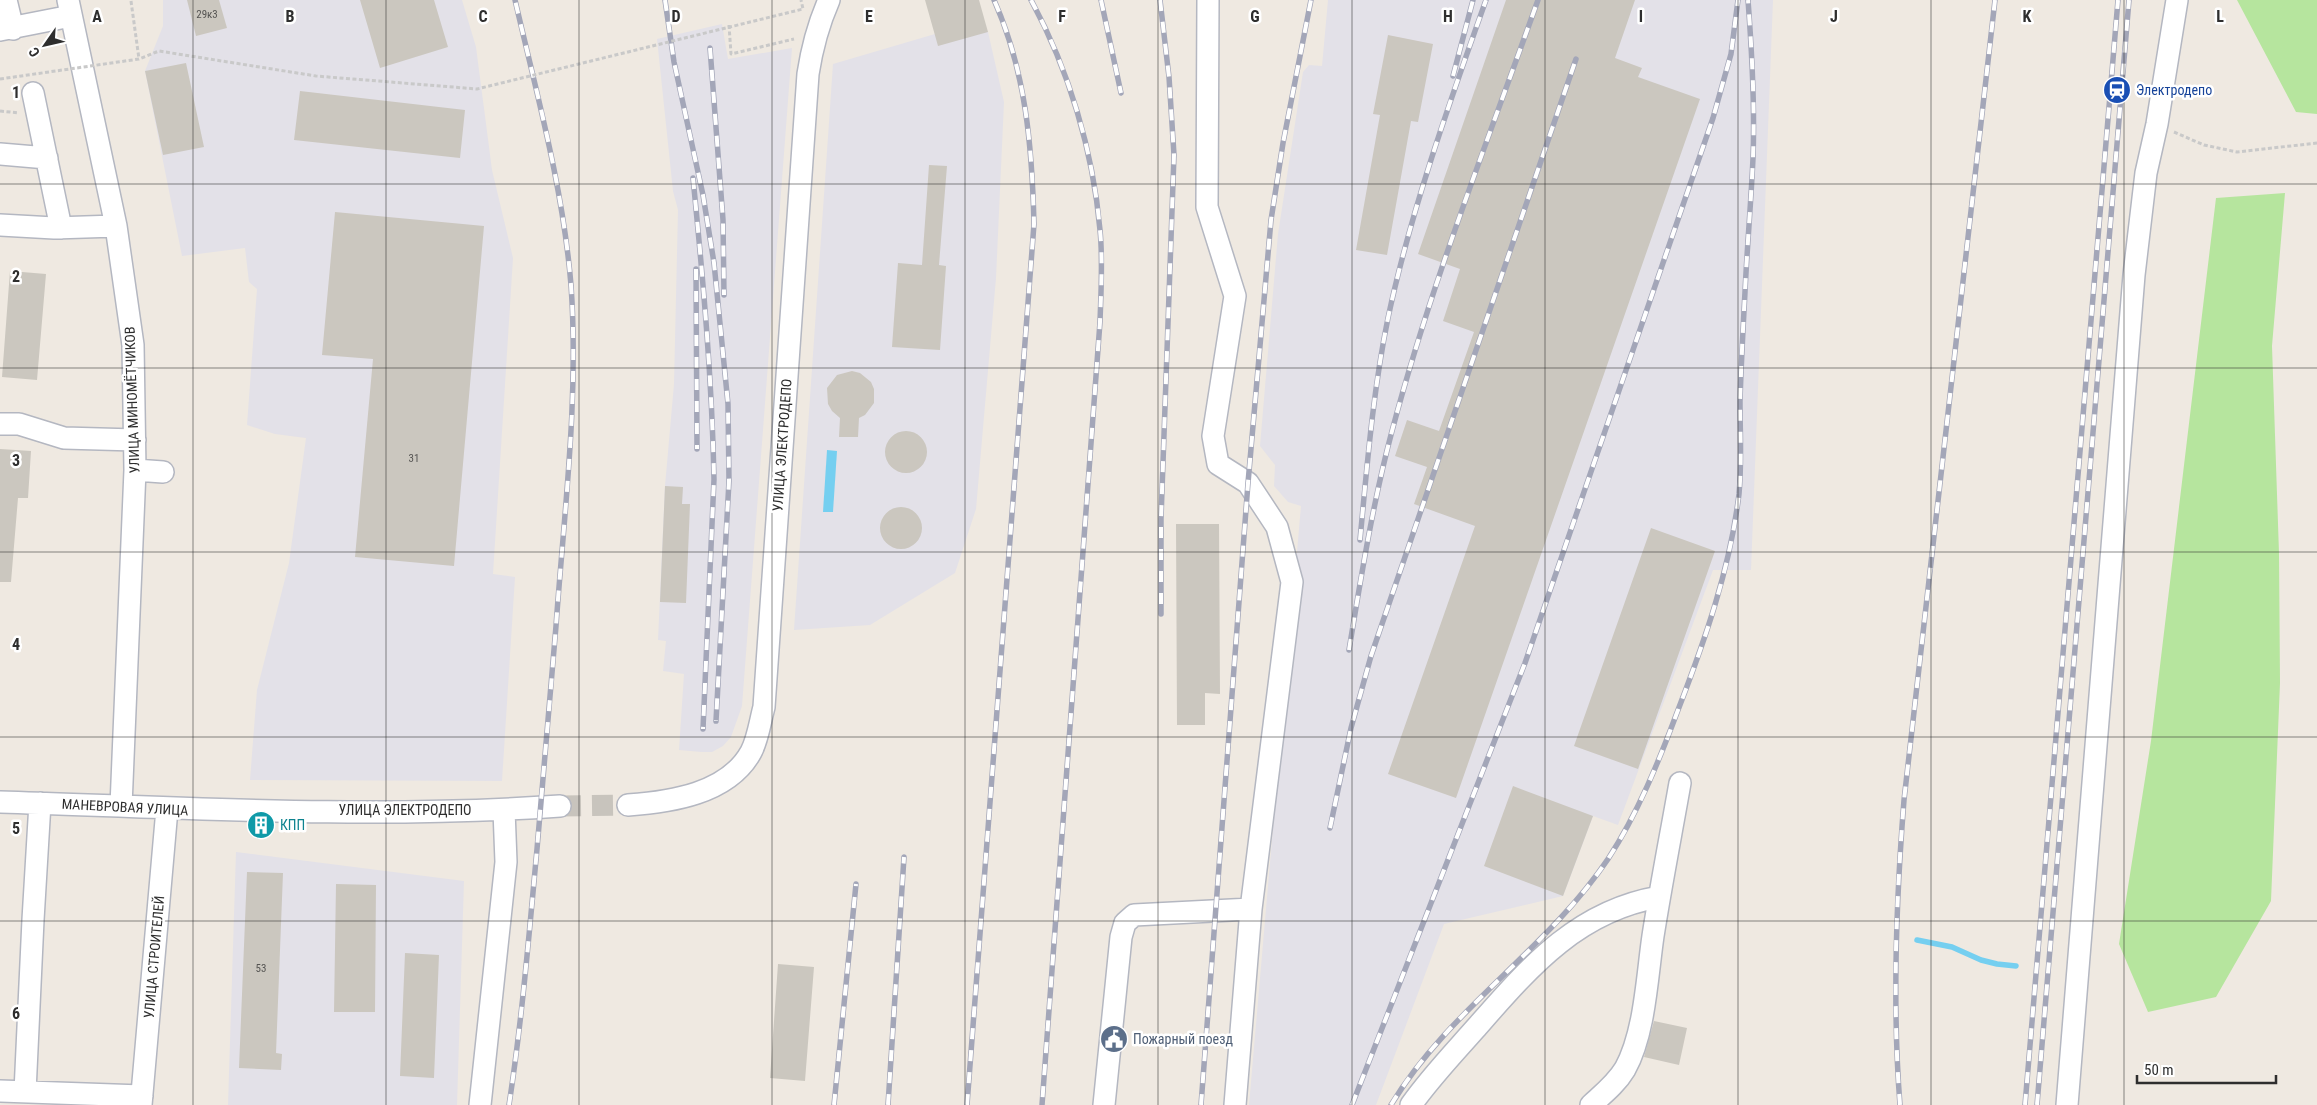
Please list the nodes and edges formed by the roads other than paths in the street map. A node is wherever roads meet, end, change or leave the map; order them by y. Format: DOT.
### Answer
graph roads {
  1 [pos="6,0"];
  2 [pos="829,0"];
  3 [pos="1208,0"];
  4 [pos="2177,0"];
  5 [pos="70,8"];
  6 [pos="7,30"];
  7 [pos="33,93"];
  8 [pos="0,154"];
  9 [pos="47,158"];
  10 [pos="0,225"];
  11 [pos="116,226"];
  12 [pos="60,228"];
  13 [pos="0,424"];
  14 [pos="135,440"];
  15 [pos="135,470"];
  16 [pos="163,472"];
  17 [pos="1680,783"];
  18 [pos="0,802"];
  19 [pos="40,803"];
  20 [pos="628,805"];
  21 [pos="120,806"];
  22 [pos="560,806"];
  23 [pos="167,809"];
  24 [pos="504,810"];
  25 [pos="251,811"];
  26 [pos="1659,897"];
  27 [pos="1251,909"];
  28 [pos="0,1091"];
  29 [pos="25,1092"];
  30 [pos="142,1101"];
  31 [pos="480,1105"];
  32 [pos="1104,1105"];
  33 [pos="1235,1105"];
  34 [pos="1411,1105"];
  35 [pos="1591,1105"];
  36 [pos="2067,1105"];
  1 -- 6 [label="street"];
  2 -- 20 [label="street, УЛИЦА ЭЛЕКТРОДЕПО"];
  3 -- 27 [label="street"];
  4 -- 36 [label="street"];
  5 -- 6 [label="street"];
  5 -- 11 [label="street, УЛИЦА МИНОМЁТЧИКОВ"];
  7 -- 9 [label="street"];
  8 -- 9 [label="street"];
  9 -- 12 [label="street"];
  10 -- 12 [label="street"];
  11 -- 12 [label="street"];
  11 -- 14 [label="street, УЛИЦА МИНОМЁТЧИКОВ"];
  13 -- 14 [label="street"];
  14 -- 15 [label="street, УЛИЦА МИНОМЁТЧИКОВ"];
  15 -- 16 [label="street"];
  15 -- 21 [label="street, УЛИЦА МИНОМЁТЧИКОВ"];
  17 -- 26 [label="street"];
  18 -- 19 [label="street, МАНЕВРОВАЯ УЛИЦА"];
  19 -- 21 [label="street, МАНЕВРОВАЯ УЛИЦА"];
  19 -- 29 [label="street"];
  21 -- 23 [label="street, МАНЕВРОВАЯ УЛИЦА"];
  22 -- 24 [label="street, УЛИЦА ЭЛЕКТРОДЕПО"];
  23 -- 25 [label="street, МАНЕВРОВАЯ УЛИЦА"];
  23 -- 30 [label="street, УЛИЦА СТРОИТЕЛЕЙ"];
  24 -- 25 [label="street, УЛИЦА ЭЛЕКТРОДЕПО"];
  24 -- 31 [label="street"];
  26 -- 34 [label="street"];
  26 -- 35 [label="street"];
  27 -- 32 [label="street"];
  27 -- 33 [label="street"];
  28 -- 29 [label="street"];
  29 -- 30 [label="street"];
}
